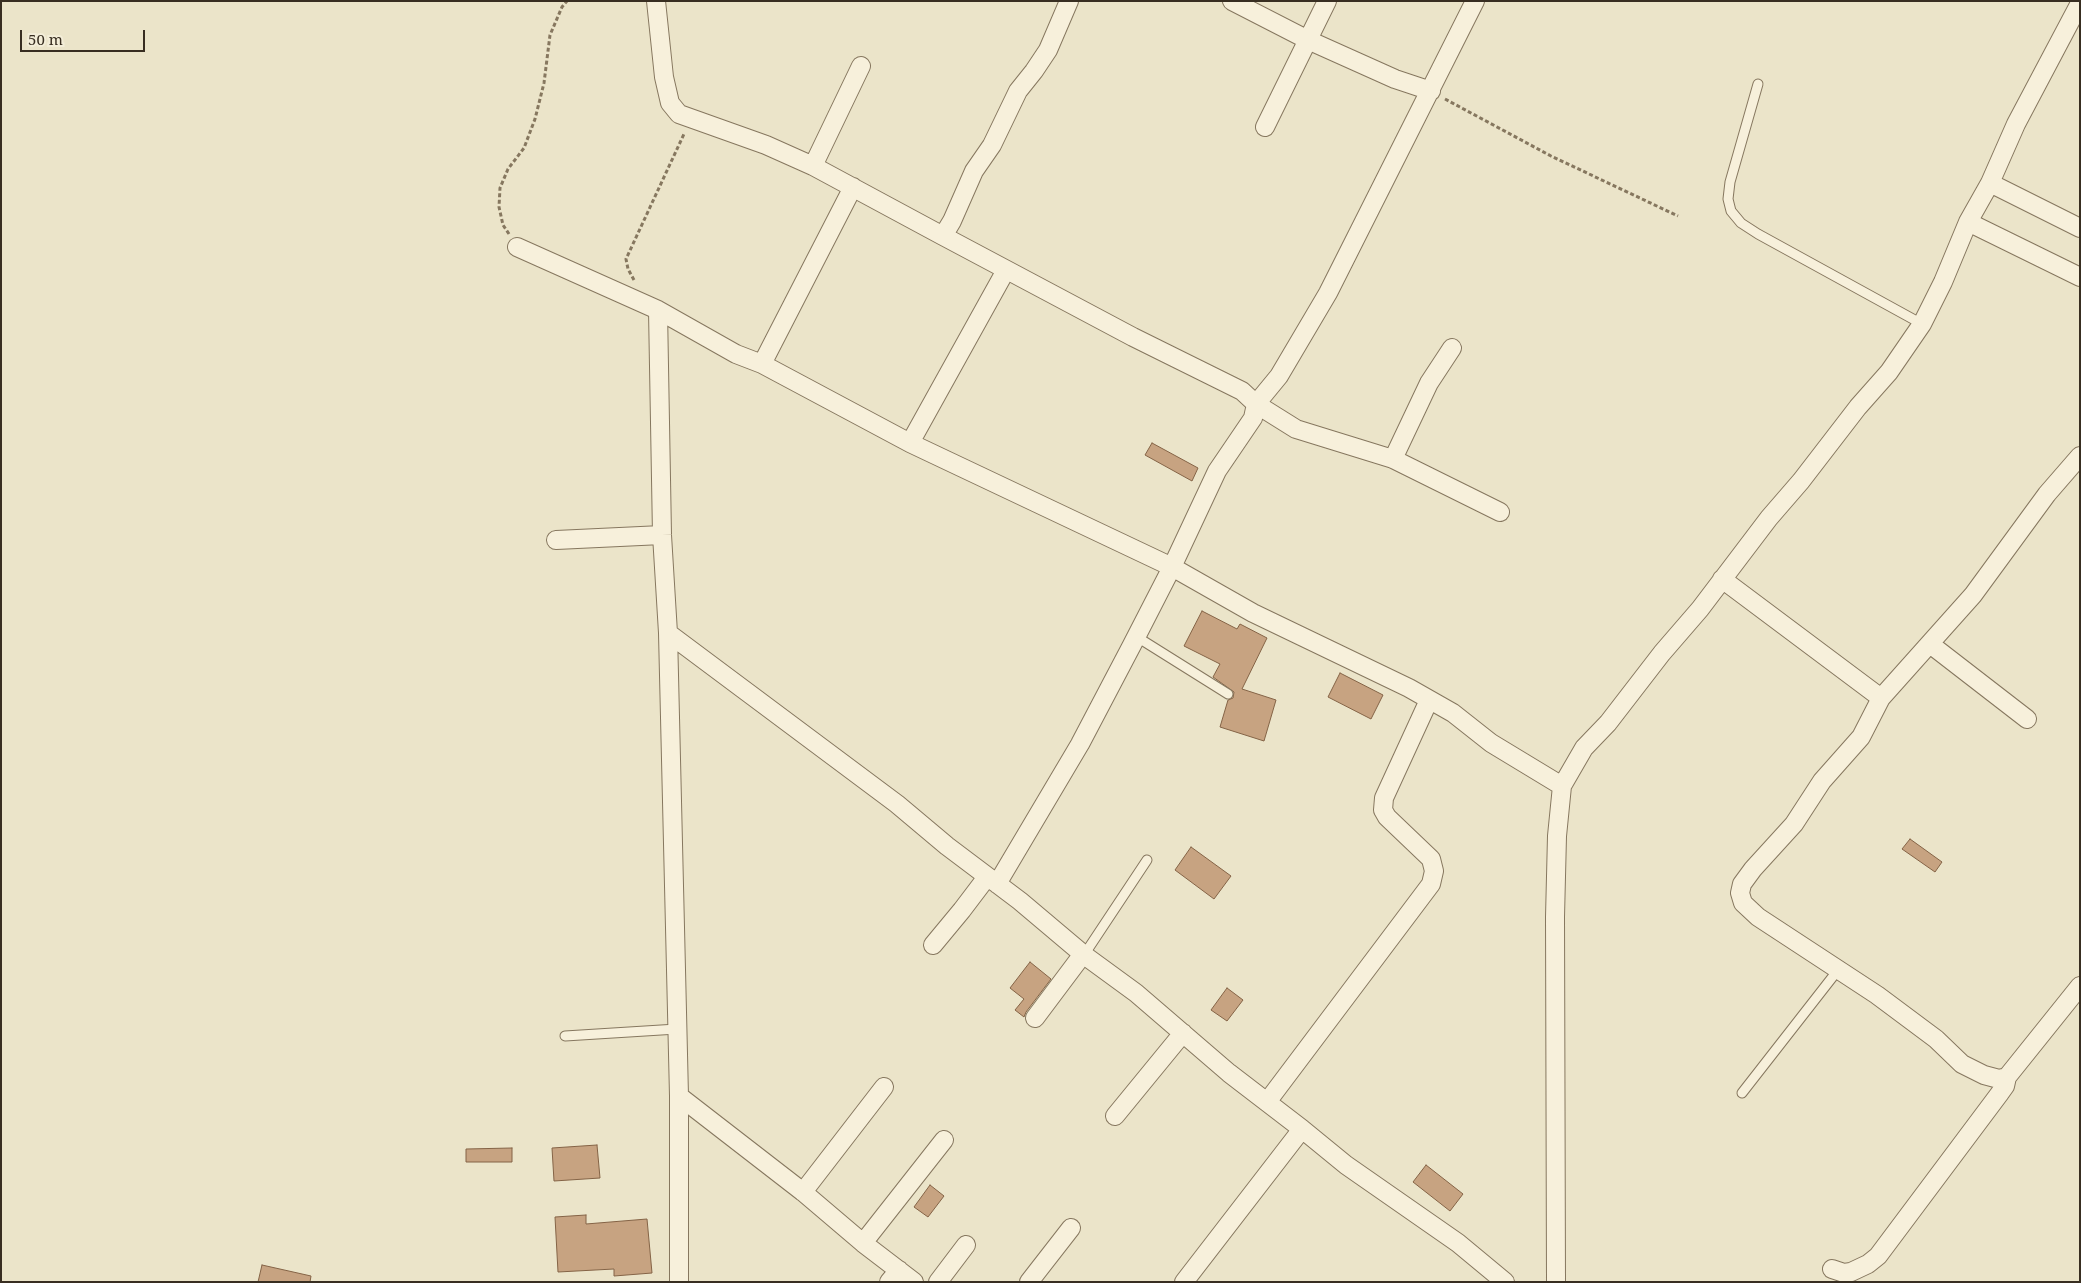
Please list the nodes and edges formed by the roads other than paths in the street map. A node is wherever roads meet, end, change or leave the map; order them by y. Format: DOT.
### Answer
graph roads {
  1 [pos="656,1"];
  2 [pos="1069,1"];
  3 [pos="1232,1"];
  4 [pos="1327,1"];
  5 [pos="1475,1"];
  6 [pos="2080,2"];
  7 [pos="1308,40"];
  8 [pos="861,66"];
  9 [pos="1758,84"];
  10 [pos="1431,91"];
  11 [pos="1265,127"];
  12 [pos="813,166"];
  13 [pos="1990,183"];
  14 [pos="853,187"];
  15 [pos="1968,222"];
  16 [pos="2080,228"];
  17 [pos="943,236"];
  18 [pos="517,247"];
  19 [pos="1006,270"];
  20 [pos="2080,277"];
  21 [pos="658,310"];
  22 [pos="1922,324"];
  23 [pos="1452,348"];
  24 [pos="762,364"];
  25 [pos="1256,404"];
  26 [pos="910,443"];
  27 [pos="2080,456"];
  28 [pos="1393,458"];
  29 [pos="1500,512"];
  30 [pos="662,535"];
  31 [pos="556,540"];
  32 [pos="1172,567"];
  33 [pos="1722,579"];
  34 [pos="668,633"];
  35 [pos="1137,636"];
  36 [pos="1930,644"];
  37 [pos="1228,694"];
  38 [pos="1881,698"];
  39 [pos="1429,700"];
  40 [pos="2027,719"];
  41 [pos="1562,786"];
  42 [pos="1147,860"];
  43 [pos="992,880"];
  44 [pos="933,945"];
  45 [pos="1084,955"];
  46 [pos="1838,970"];
  47 [pos="2080,986"];
  48 [pos="1035,1018"];
  49 [pos="678,1029"];
  50 [pos="1183,1033"];
  51 [pos="565,1036"];
  52 [pos="2006,1077"];
  53 [pos="884,1087"];
  54 [pos="1742,1093"];
  55 [pos="679,1096"];
  56 [pos="1267,1102"];
  57 [pos="1115,1116"];
  58 [pos="1302,1129"];
  59 [pos="944,1140"];
  60 [pos="803,1192"];
  61 [pos="1071,1228"];
  62 [pos="863,1242"];
  63 [pos="966,1245"];
  64 [pos="1832,1269"];
  65 [pos="894,1276"];
  66 [pos="680,1282"];
  67 [pos="914,1282"];
  68 [pos="938,1282"];
  69 [pos="1029,1282"];
  70 [pos="1184,1282"];
  71 [pos="1505,1282"];
  72 [pos="1556,1282"];
  1 -- 12 [label="street"];
  2 -- 17 [label="street"];
  3 -- 7 [label="street"];
  4 -- 7 [label="street"];
  5 -- 10 [label="street"];
  6 -- 13 [label="street"];
  7 -- 10 [label="street"];
  7 -- 11 [label="street"];
  8 -- 12 [label="street"];
  9 -- 22 [label="lane"];
  10 -- 25 [label="street"];
  12 -- 14 [label="street"];
  13 -- 15 [label="street"];
  13 -- 16 [label="street"];
  14 -- 17 [label="street"];
  14 -- 24 [label="street"];
  15 -- 20 [label="street"];
  15 -- 22 [label="street"];
  17 -- 19 [label="street"];
  18 -- 21 [label="street"];
  19 -- 25 [label="street"];
  19 -- 26 [label="street"];
  21 -- 24 [label="street"];
  21 -- 30 [label="street"];
  22 -- 33 [label="street"];
  23 -- 28 [label="street"];
  24 -- 26 [label="street"];
  25 -- 28 [label="street"];
  25 -- 32 [label="street"];
  26 -- 32 [label="street"];
  27 -- 36 [label="street"];
  28 -- 29 [label="street"];
  30 -- 31 [label="street"];
  30 -- 34 [label="street"];
  32 -- 35 [label="street"];
  32 -- 39 [label="street"];
  33 -- 38 [label="street"];
  33 -- 41 [label="street"];
  34 -- 43 [label="street"];
  34 -- 49 [label="street"];
  35 -- 37 [label="lane"];
  35 -- 43 [label="street"];
  36 -- 38 [label="street"];
  36 -- 40 [label="street"];
  38 -- 46 [label="street"];
  39 -- 41 [label="street"];
  39 -- 56 [label="street"];
  41 -- 72 [label="street"];
  42 -- 45 [label="lane"];
  43 -- 44 [label="street"];
  43 -- 45 [label="street"];
  45 -- 48 [label="street"];
  45 -- 50 [label="street"];
  46 -- 52 [label="street"];
  46 -- 54 [label="lane"];
  47 -- 52 [label="street"];
  49 -- 51 [label="lane"];
  49 -- 55 [label="street"];
  50 -- 56 [label="street"];
  50 -- 57 [label="street"];
  52 -- 64 [label="street"];
  53 -- 60 [label="street"];
  55 -- 60 [label="street"];
  55 -- 66 [label="street"];
  56 -- 58 [label="street"];
  58 -- 70 [label="street"];
  58 -- 71 [label="street"];
  59 -- 62 [label="street"];
  60 -- 62 [label="street"];
  61 -- 69 [label="street"];
  62 -- 65 [label="street"];
  63 -- 68 [label="street"];
  65 -- 67 [label="street"];
}
